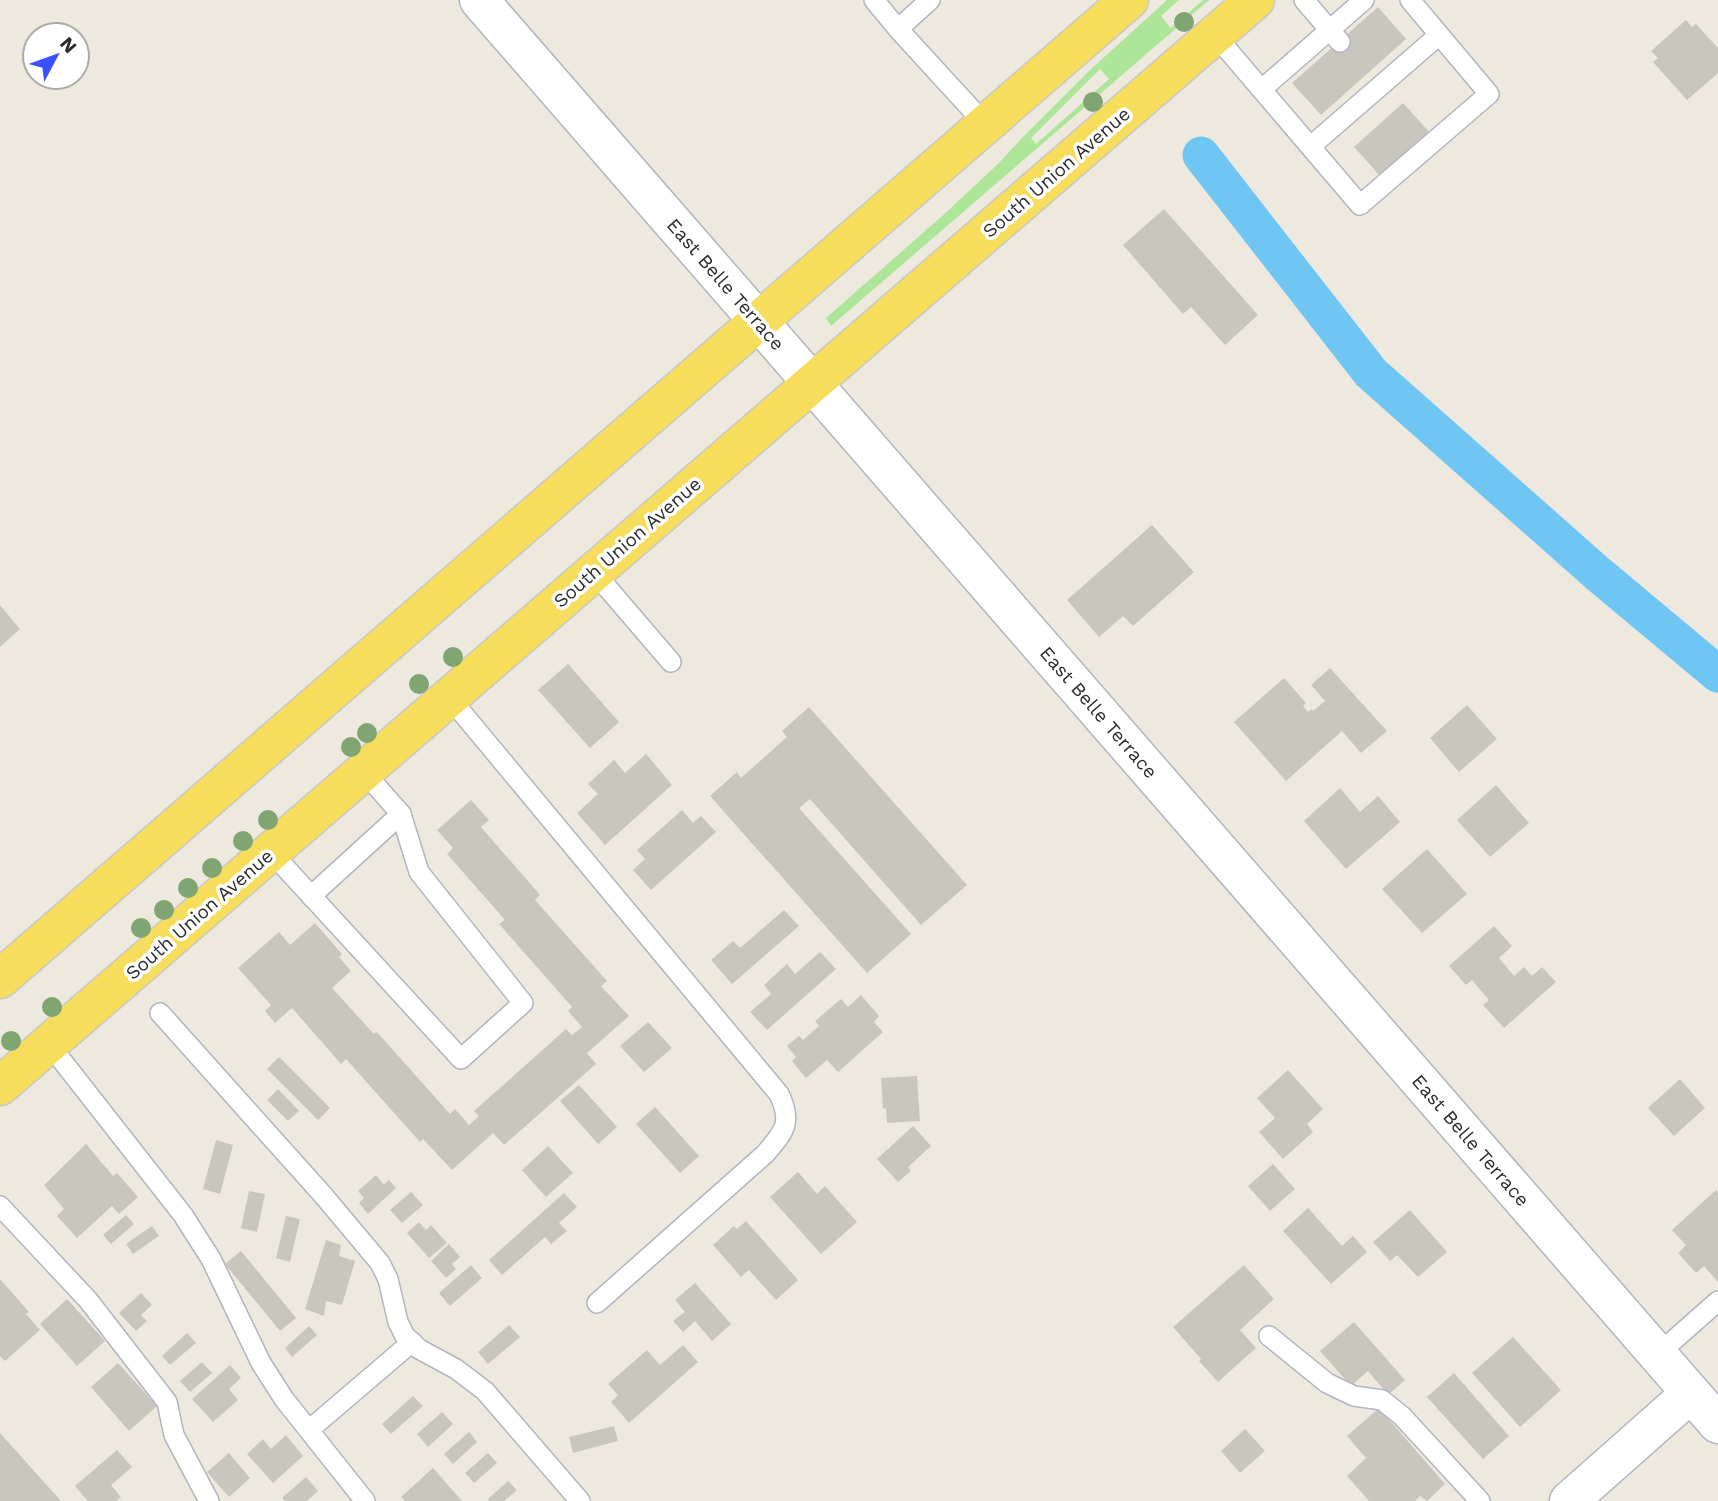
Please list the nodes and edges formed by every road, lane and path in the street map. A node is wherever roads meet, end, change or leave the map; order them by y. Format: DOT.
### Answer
graph roads {
  1 [pos="479,0"];
  2 [pos="874,0"];
  3 [pos="930,0"];
  4 [pos="1129,0"];
  5 [pos="1255,0"];
  6 [pos="1304,0"];
  7 [pos="1410,0"];
  8 [pos="1361,10"];
  9 [pos="898,29"];
  10 [pos="1215,35"];
  11 [pos="1439,35"];
  12 [pos="1335,36"];
  13 [pos="1262,89"];
  14 [pos="985,124"];
  15 [pos="1311,146"];
  16 [pos="758,321"];
  17 [pos="812,383"];
  18 [pos="593,571"];
  19 [pos="671,662"];
  20 [pos="449,697"];
  21 [pos="363,771"];
  22 [pos="401,814"];
  23 [pos="271,852"];
  24 [pos="311,896"];
  25 [pos="0,979"];
  26 [pos="160,1013"];
  27 [pos="49,1044"];
  28 [pos="0,1086"];
  29 [pos="0,1206"];
  30 [pos="1718,1301"];
  31 [pos="597,1303"];
  32 [pos="1269,1336"];
  33 [pos="412,1342"];
  34 [pos="1658,1354"];
  35 [pos="1692,1393"];
  36 [pos="1718,1424"];
  37 [pos="309,1430"];
  38 [pos="209,1501"];
  39 [pos="365,1501"];
  40 [pos="580,1501"];
  41 [pos="1480,1501"];
  42 [pos="1569,1501"];
  1 -- 16 [label="street, East Belle Terrace"];
  2 -- 9 [label="lane"];
  3 -- 9 [label="lane"];
  4 -- 14 [label="main road"];
  5 -- 10 [label="main road, South Union Avenue"];
  6 -- 12 [label="lane"];
  7 -- 11 [label="lane"];
  8 -- 12 [label="lane"];
  9 -- 14 [label="lane"];
  10 -- 13 [label="lane"];
  10 -- 17 [label="main road, South Union Avenue"];
  11 -- 15 [label="lane"];
  11 -- 15 [label="lane"];
  12 -- 13 [label="lane"];
  13 -- 15 [label="lane"];
  14 -- 16 [label="main road"];
  16 -- 17 [label="street, East Belle Terrace"];
  16 -- 25 [label="main road"];
  17 -- 18 [label="main road, South Union Avenue"];
  17 -- 34 [label="street, East Belle Terrace"];
  18 -- 19 [label="lane"];
  18 -- 20 [label="main road, South Union Avenue"];
  20 -- 21 [label="main road, South Union Avenue"];
  20 -- 31 [label="lane"];
  21 -- 22 [label="lane"];
  21 -- 23 [label="main road, South Union Avenue"];
  22 -- 24 [label="lane"];
  22 -- 24 [label="lane"];
  23 -- 24 [label="lane"];
  23 -- 27 [label="main road, South Union Avenue"];
  26 -- 33 [label="lane"];
  27 -- 28 [label="main road, South Union Avenue"];
  27 -- 37 [label="lane"];
  29 -- 38 [label="lane"];
  30 -- 34 [label="lane"];
  32 -- 41 [label="lane"];
  33 -- 37 [label="lane"];
  33 -- 40 [label="lane"];
  34 -- 35 [label="street, East Belle Terrace"];
  35 -- 36 [label="street, East Belle Terrace"];
  35 -- 42 [label="street"];
  37 -- 39 [label="lane"];
}
